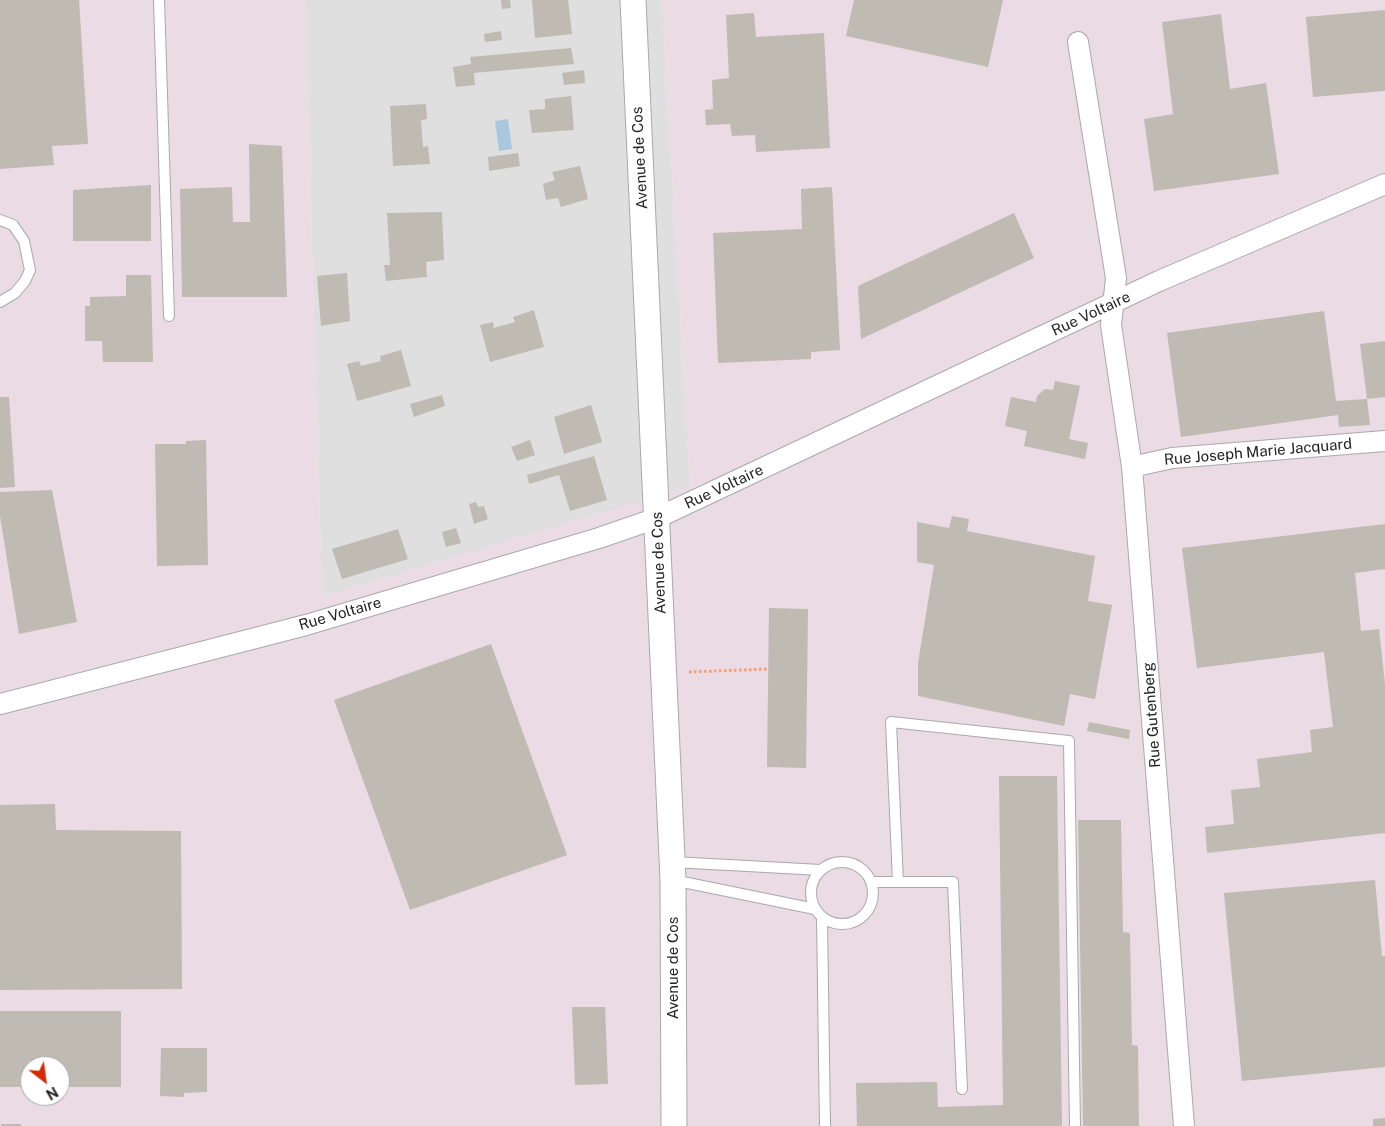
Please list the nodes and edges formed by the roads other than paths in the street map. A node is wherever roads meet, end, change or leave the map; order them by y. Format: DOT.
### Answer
graph roads {
  1 [pos="159,0"];
  2 [pos="633,0"];
  3 [pos="1078,42"];
  4 [pos="1385,184"];
  5 [pos="0,220"];
  6 [pos="0,302"];
  7 [pos="1112,304"];
  8 [pos="169,316"];
  9 [pos="1385,441"];
  10 [pos="1132,467"];
  11 [pos="658,518"];
  12 [pos="0,704"];
  13 [pos="821,870"];
  14 [pos="673,871"];
  15 [pos="872,882"];
  16 [pos="898,882"];
  17 [pos="819,913"];
  18 [pos="962,1089"];
  19 [pos="674,1126"];
  20 [pos="826,1126"];
  21 [pos="1075,1126"];
  22 [pos="1184,1126"];
  1 -- 8 [label="lane"];
  2 -- 11 [label="street, Avenue de Cos"];
  3 -- 7 [label="street, Rue Gutenberg"];
  4 -- 7 [label="street, Rue Voltaire"];
  5 -- 6 [label="lane"];
  7 -- 10 [label="street, Rue Gutenberg"];
  7 -- 11 [label="street, Rue Voltaire"];
  9 -- 10 [label="street, Rue Joseph Marie Jacquard"];
  10 -- 22 [label="street, Rue Gutenberg"];
  11 -- 12 [label="street, Rue Voltaire"];
  11 -- 14 [label="street, Avenue de Cos"];
  13 -- 14 [label="lane"];
  13 -- 15 [label="lane"];
  13 -- 17 [label="lane"];
  14 -- 17 [label="lane"];
  14 -- 19 [label="street, Avenue de Cos"];
  15 -- 16 [label="lane"];
  15 -- 17 [label="lane"];
  16 -- 18 [label="lane"];
  16 -- 21 [label="lane"];
  17 -- 20 [label="lane"];
}
